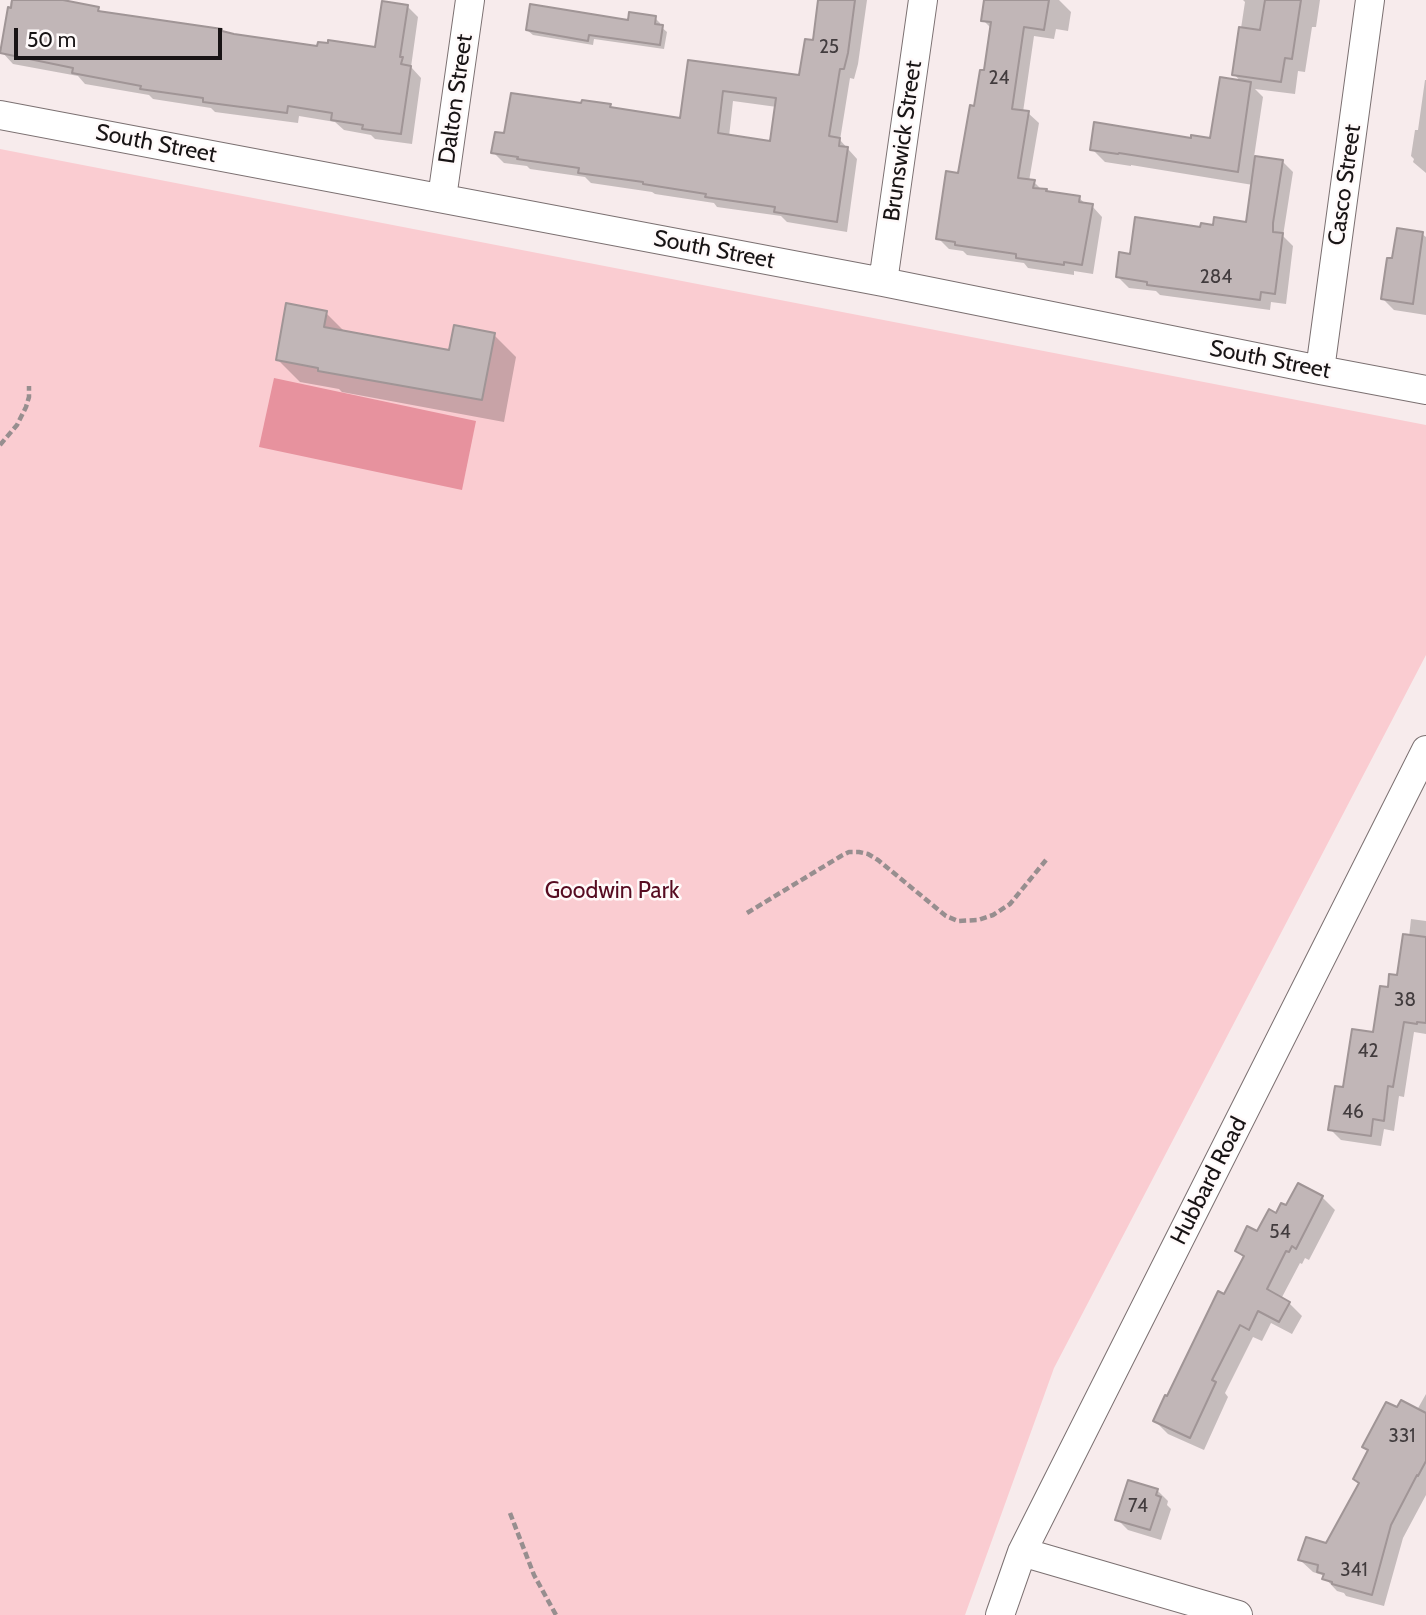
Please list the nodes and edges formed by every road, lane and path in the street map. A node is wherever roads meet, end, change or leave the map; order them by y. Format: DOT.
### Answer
graph roads {
  1 [pos="470,0"];
  2 [pos="923,0"];
  3 [pos="1370,0"];
  4 [pos="0,115"];
  5 [pos="442,198"];
  6 [pos="883,282"];
  7 [pos="1320,370"];
  8 [pos="29,386"];
  9 [pos="1426,390"];
  10 [pos="0,445"];
  11 [pos="1426,750"];
  12 [pos="1046,860"];
  13 [pos="747,913"];
  14 [pos="510,1513"];
  15 [pos="1022,1552"];
  16 [pos="556,1615"];
  17 [pos="1000,1615"];
  18 [pos="1238,1615"];
  1 -- 5 [label="street, Dalton Street"];
  2 -- 6 [label="street, Brunswick Street"];
  3 -- 7 [label="street, Casco Street"];
  4 -- 5 [label="street, South Street"];
  5 -- 6 [label="street, South Street"];
  6 -- 7 [label="street, South Street"];
  7 -- 9 [label="street, South Street"];
  8 -- 10 [label="path"];
  11 -- 15 [label="street, Hubbard Road"];
  12 -- 13 [label="path"];
  14 -- 16 [label="path"];
  15 -- 17 [label="street, Hubbard Road"];
  15 -- 18 [label="street"];
}
